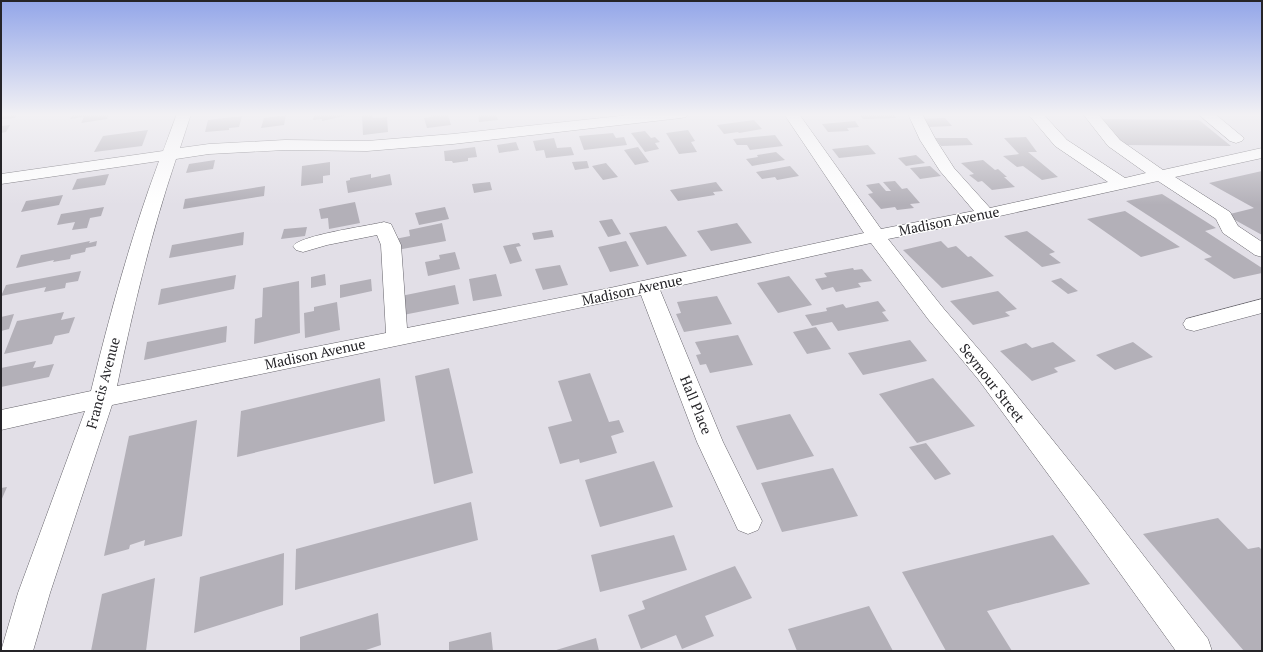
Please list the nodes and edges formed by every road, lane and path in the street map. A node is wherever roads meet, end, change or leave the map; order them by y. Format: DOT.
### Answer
graph roads {
  1 [pos="174,144"];
  2 [pos="387,144"];
  3 [pos="812,144"];
  4 [pos="931,144"];
  5 [pos="1063,144"];
  6 [pos="1116,144"];
  7 [pos="1262,153"];
  8 [pos="171,154"];
  9 [pos="1159,176"];
  10 [pos="1,179"];
  11 [pos="1123,184"];
  12 [pos="986,214"];
  13 [pos="876,236"];
  14 [pos="304,246"];
  15 [pos="1262,251"];
  16 [pos="648,286"];
  17 [pos="1262,306"];
  18 [pos="1194,324"];
  19 [pos="397,337"];
  20 [pos="102,398"];
  21 [pos="1,420"];
  22 [pos="748,521"];
  23 [pos="17,651"];
  24 [pos="1196,651"];
  1 -- 8 [label="street, Francis Avenue"];
  2 -- 8 [label="street"];
  3 -- 13 [label="street, Seymour Street"];
  4 -- 12 [label="street"];
  5 -- 11 [label="street"];
  6 -- 9 [label="street"];
  7 -- 9 [label="street, Madison Avenue"];
  8 -- 10 [label="street"];
  8 -- 20 [label="street, Francis Avenue"];
  9 -- 11 [label="street, Madison Avenue"];
  9 -- 15 [label="street"];
  11 -- 12 [label="street, Madison Avenue"];
  12 -- 13 [label="street, Madison Avenue"];
  13 -- 16 [label="street, Madison Avenue"];
  13 -- 24 [label="street, Seymour Street"];
  14 -- 19 [label="street"];
  16 -- 19 [label="street, Madison Avenue"];
  16 -- 22 [label="street, Hall Place"];
  17 -- 18 [label="street"];
  19 -- 20 [label="street, Madison Avenue"];
  20 -- 21 [label="street, Madison Avenue"];
  20 -- 23 [label="street, Francis Avenue"];
}
